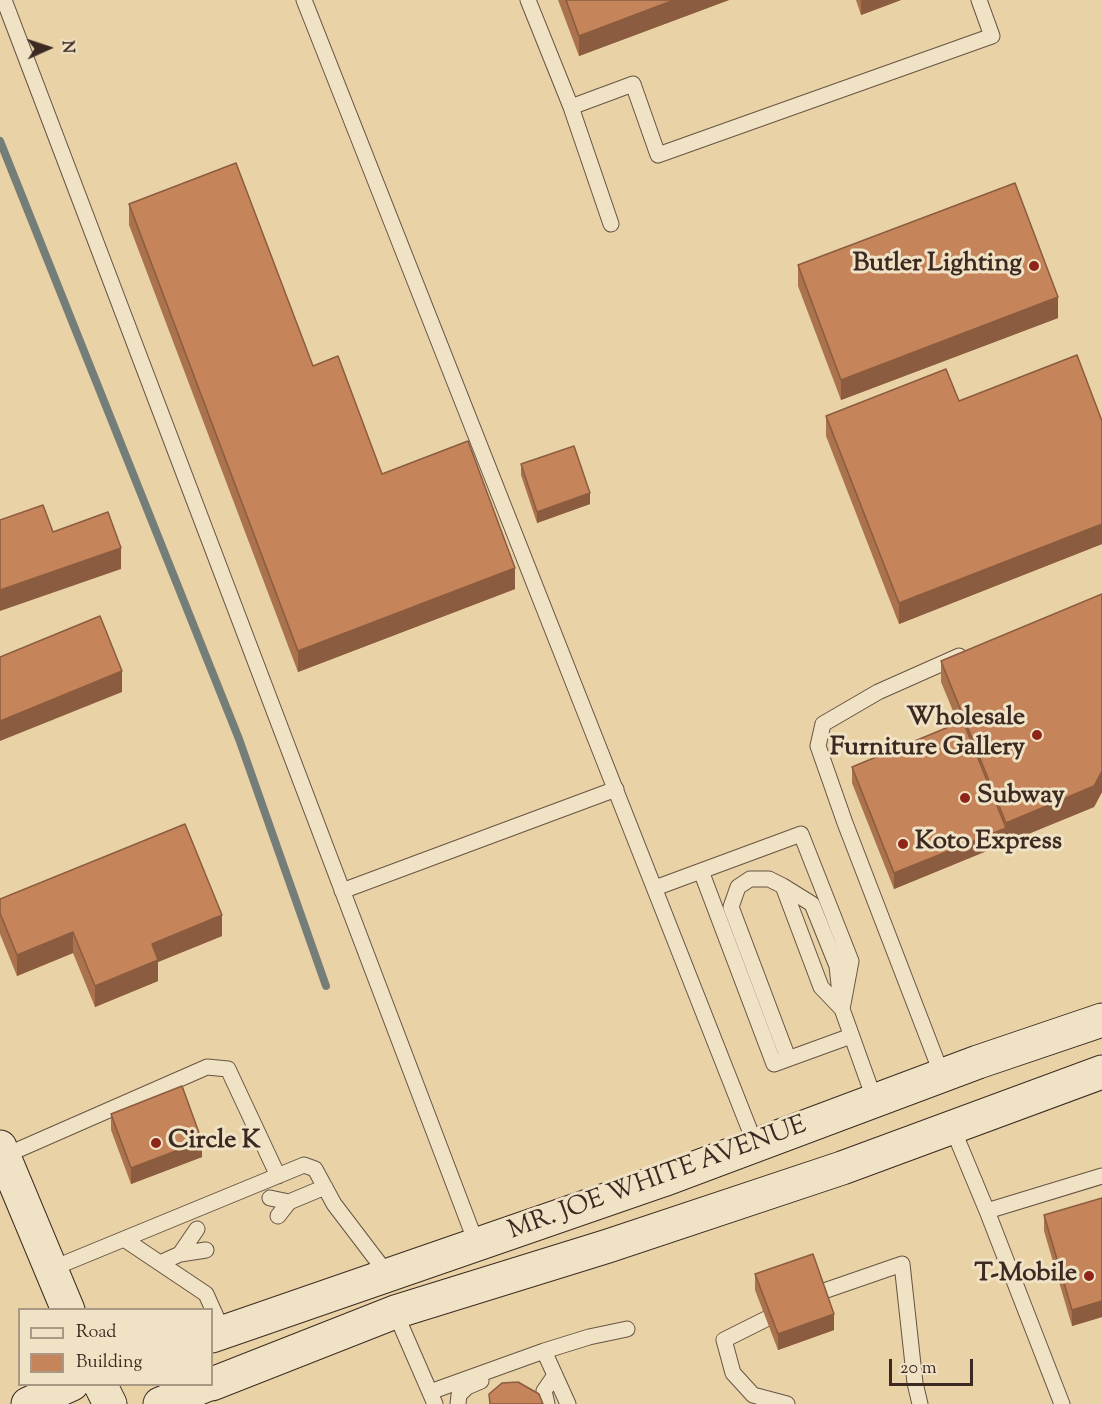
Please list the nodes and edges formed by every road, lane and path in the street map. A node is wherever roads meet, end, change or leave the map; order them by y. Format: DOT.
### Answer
graph roads {
  1 [pos="4,0"];
  2 [pos="304,0"];
  3 [pos="528,0"];
  4 [pos="979,0"];
  5 [pos="571,107"];
  6 [pos="611,224"];
  7 [pos="974,650"];
  8 [pos="616,789"];
  9 [pos="701,871"];
  10 [pos="783,886"];
  11 [pos="655,888"];
  12 [pos="342,891"];
  13 [pos="842,1009"];
  14 [pos="1102,1020"];
  15 [pos="851,1036"];
  16 [pos="788,1058"];
  17 [pos="1102,1072"];
  18 [pos="942,1076"];
  19 [pos="875,1101"];
  20 [pos="952,1127"];
  21 [pos="756,1146"];
  22 [pos="2,1151"];
  23 [pos="278,1176"];
  24 [pos="1102,1176"];
  25 [pos="325,1187"];
  26 [pos="270,1198"];
  27 [pos="289,1202"];
  28 [pos="987,1211"];
  29 [pos="278,1216"];
  30 [pos="197,1229"];
  31 [pos="123,1239"];
  32 [pos="477,1245"];
  33 [pos="206,1250"];
  34 [pos="180,1254"];
  35 [pos="160,1263"];
  36 [pos="51,1269"];
  37 [pos="388,1275"];
  38 [pos="821,1292"];
  39 [pos="67,1308"];
  40 [pos="210,1308"];
  41 [pos="395,1312"];
  42 [pos="213,1319"];
  43 [pos="766,1319"];
  44 [pos="627,1329"];
  45 [pos="217,1334"];
  46 [pos="544,1351"];
  47 [pos="512,1362"];
  48 [pos="555,1375"];
  49 [pos="213,1383"];
  50 [pos="68,1386"];
  51 [pos="101,1386"];
  52 [pos="205,1386"];
  53 [pos="433,1398"];
  54 [pos="28,1404"];
  55 [pos="110,1404"];
  56 [pos="160,1404"];
  57 [pos="459,1404"];
  58 [pos="547,1404"];
  59 [pos="568,1404"];
  60 [pos="787,1404"];
  61 [pos="920,1404"];
  62 [pos="1062,1404"];
  1 -- 12 [label="lane"];
  2 -- 8 [label="lane"];
  3 -- 5 [label="lane"];
  4 -- 5 [label="lane"];
  5 -- 6 [label="lane"];
  7 -- 18 [label="lane"];
  8 -- 11 [label="lane"];
  8 -- 12 [label="lane"];
  9 -- 11 [label="lane"];
  9 -- 13 [label="lane"];
  9 -- 16 [label="lane"];
  10 -- 13 [label="lane"];
  10 -- 13 [label="lane"];
  10 -- 16 [label="lane"];
  11 -- 21 [label="lane"];
  12 -- 32 [label="lane"];
  13 -- 15 [label="lane"];
  14 -- 18 [label="main road, MR. JOE WHITE AVENUE"];
  15 -- 16 [label="lane"];
  15 -- 19 [label="lane"];
  17 -- 20 [label="main road, MR. JOE WHITE AVENUE"];
  18 -- 19 [label="main road, MR. JOE WHITE AVENUE"];
  19 -- 21 [label="main road, MR. JOE WHITE AVENUE"];
  20 -- 28 [label="lane"];
  20 -- 41 [label="main road, MR. JOE WHITE AVENUE"];
  21 -- 32 [label="main road, MR. JOE WHITE AVENUE"];
  22 -- 23 [label="lane"];
  22 -- 36 [label="main road"];
  23 -- 25 [label="lane"];
  23 -- 31 [label="lane"];
  24 -- 28 [label="lane"];
  25 -- 27 [label="lane"];
  25 -- 37 [label="lane"];
  26 -- 27 [label="lane"];
  27 -- 29 [label="lane"];
  28 -- 62 [label="lane"];
  30 -- 34 [label="lane"];
  31 -- 35 [label="lane"];
  31 -- 36 [label="lane"];
  32 -- 37 [label="main road, MR. JOE WHITE AVENUE"];
  33 -- 34 [label="lane"];
  34 -- 35 [label="lane"];
  35 -- 40 [label="lane"];
  36 -- 39 [label="main road"];
  37 -- 45 [label="main road, MR. JOE WHITE AVENUE"];
  38 -- 61 [label="lane"];
  41 -- 49 [label="main road, MR. JOE WHITE AVENUE"];
  41 -- 53 [label="lane"];
  42 -- 45 [label="lane"];
  43 -- 60 [label="lane"];
  44 -- 46 [label="lane"];
  46 -- 47 [label="lane"];
  46 -- 48 [label="lane"];
  47 -- 53 [label="lane"];
  47 -- 57 [label="lane"];
  48 -- 58 [label="lane"];
  48 -- 59 [label="lane"];
  50 -- 54 [label="main road"];
  51 -- 55 [label="main road"];
  52 -- 56 [label="main road, MR. JOE WHITE AVENUE"];
}
